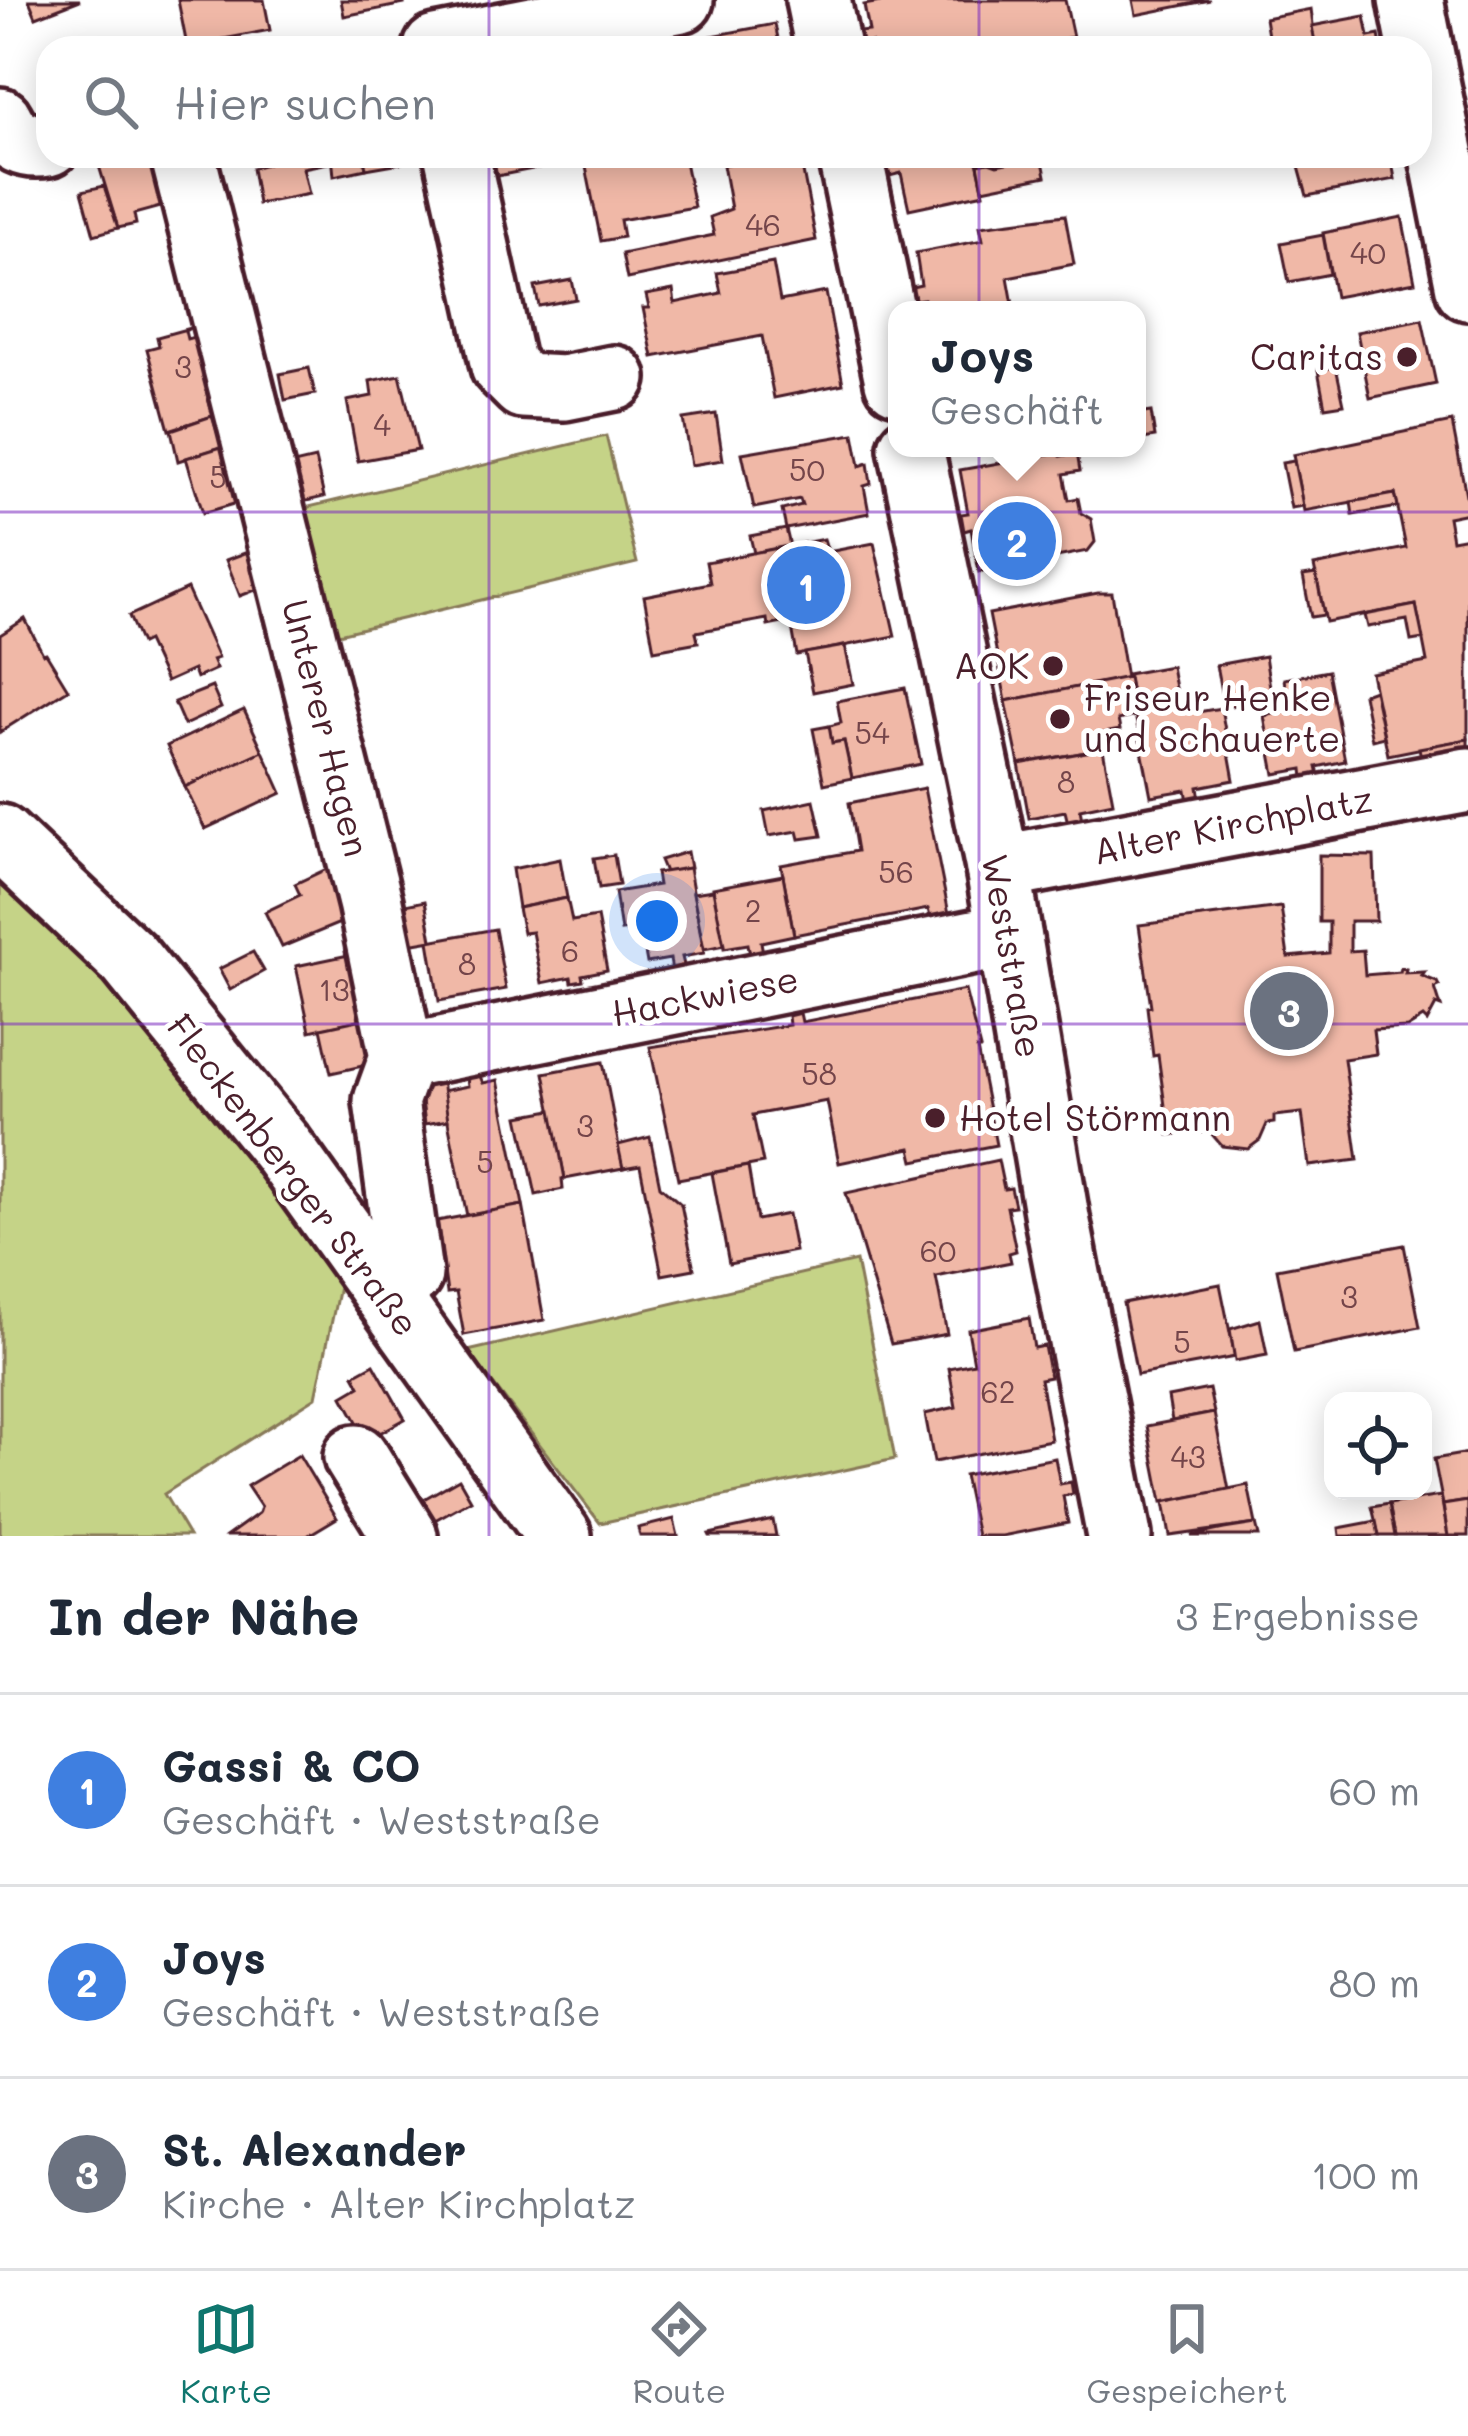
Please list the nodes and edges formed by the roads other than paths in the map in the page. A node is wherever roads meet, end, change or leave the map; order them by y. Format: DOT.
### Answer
graph roads {
  1 [pos="681,0"];
  2 [pos="818,0"];
  3 [pos="1411,0"];
  4 [pos="497,36"];
  5 [pos="826,36"];
  6 [pos="1418,36"];
  7 [pos="1432,106"];
  8 [pos="0,120"];
  9 [pos="36,145"];
  10 [pos="186,168"];
  11 [pos="460,168"];
  12 [pos="853,168"];
  13 [pos="1468,289"];
  14 [pos="888,338"];
  15 [pos="614,378"];
  16 [pos="913,457"];
  17 [pos="1468,781"];
  18 [pos="0,837"];
  19 [pos="998,868"];
  20 [pos="1009,935"];
  21 [pos="402,1057"];
  22 [pos="385,1293"];
  23 [pos="356,1457"];
  24 [pos="405,1536"];
  25 [pos="559,1536"];
  26 [pos="1119,1536"];
  1 -- 4 [label="street"];
  2 -- 5 [label="street"];
  3 -- 6 [label="street"];
  7 -- 13 [label="street"];
  8 -- 9 [label="street"];
  10 -- 21 [label="street, Unterer Hagen"];
  11 -- 15 [label="street"];
  12 -- 14 [label="street"];
  16 -- 19 [label="street, Weststraße"];
  17 -- 19 [label="street, Alter Kirchplatz"];
  18 -- 22 [label="street, Fleckenberger Straße"];
  19 -- 20 [label="street, Weststraße"];
  20 -- 21 [label="street, Hackwiese"];
  20 -- 26 [label="street, Weststraße"];
  21 -- 22 [label="street, Unterer Hagen"];
  22 -- 25 [label="street, Fleckenberger Straße"];
  23 -- 24 [label="street"];
}
